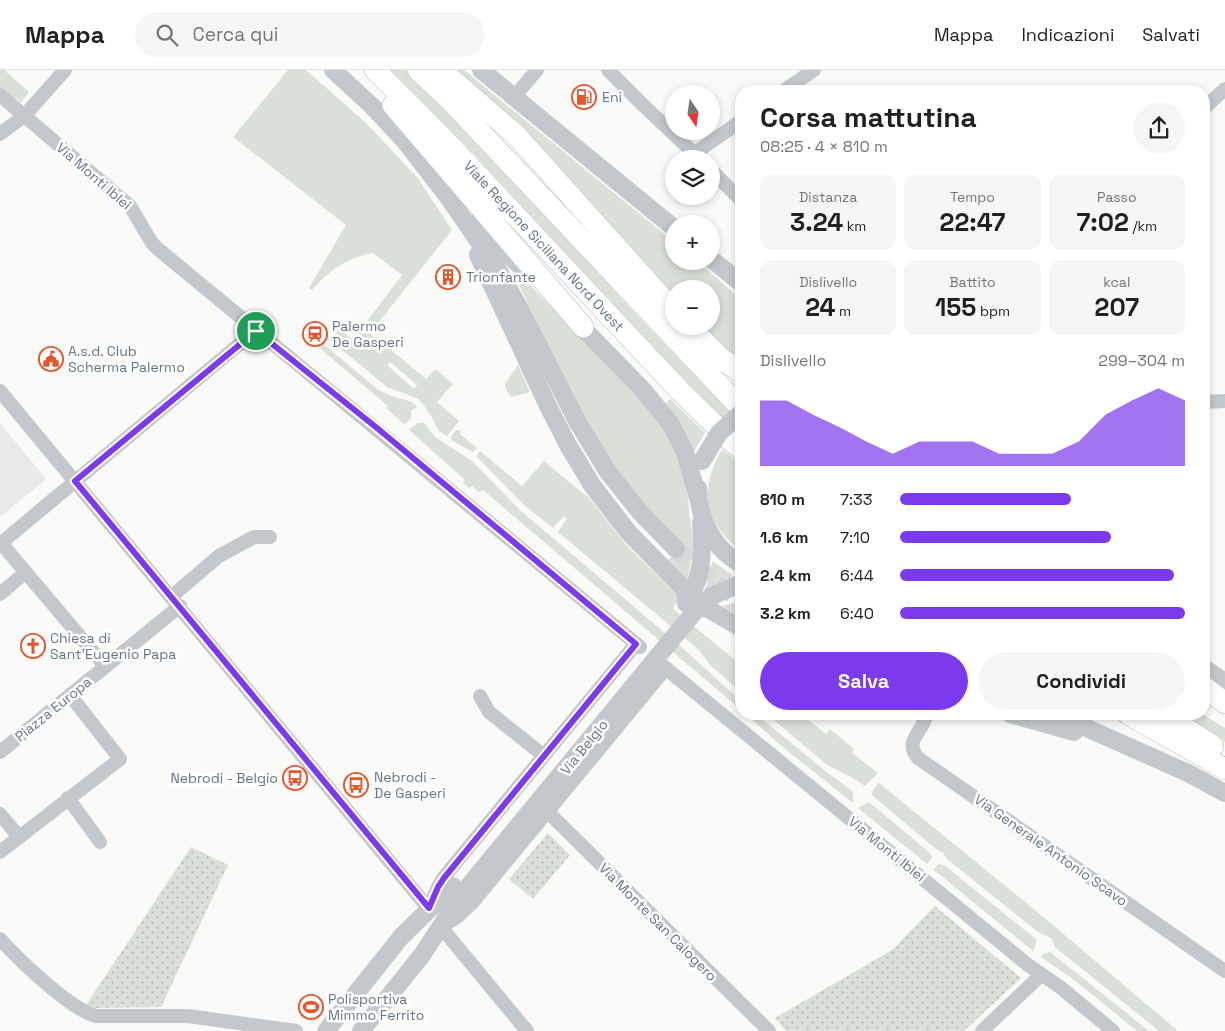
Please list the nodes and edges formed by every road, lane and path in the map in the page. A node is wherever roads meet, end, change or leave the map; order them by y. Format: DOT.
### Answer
graph roads {
  1 [pos="65,70"];
  2 [pos="333,70"];
  3 [pos="365,70"];
  4 [pos="375,70"];
  5 [pos="418,70"];
  6 [pos="441,70"];
  7 [pos="482,70"];
  8 [pos="537,70"];
  9 [pos="608,70"];
  10 [pos="814,70"];
  11 [pos="792,85"];
  12 [pos="1225,89"];
  13 [pos="0,95"];
  14 [pos="514,97"];
  15 [pos="1210,103"];
  16 [pos="24,116"];
  17 [pos="735,126"];
  18 [pos="0,134"];
  19 [pos="691,150"];
  20 [pos="705,150"];
  21 [pos="421,161"];
  22 [pos="720,179"];
  23 [pos="735,194"];
  24 [pos="448,197"];
  25 [pos="665,221"];
  26 [pos="720,266"];
  27 [pos="735,279"];
  28 [pos="665,301"];
  29 [pos="583,327"];
  30 [pos="256,331"];
  31 [pos="697,335"];
  32 [pos="735,368"];
  33 [pos="0,391"];
  34 [pos="1225,400"];
  35 [pos="1210,401"];
  36 [pos="735,405"];
  37 [pos="735,414"];
  38 [pos="713,423"];
  39 [pos="75,481"];
  40 [pos="699,504"];
  41 [pos="270,536"];
  42 [pos="1,543"];
  43 [pos="676,549"];
  44 [pos="735,560"];
  45 [pos="26,572"];
  46 [pos="735,586"];
  47 [pos="0,594"];
  48 [pos="175,602"];
  49 [pos="691,606"];
  50 [pos="735,624"];
  51 [pos="638,645"];
  52 [pos="106,666"];
  53 [pos="664,667"];
  54 [pos="1210,672"];
  55 [pos="1225,682"];
  56 [pos="1210,692"];
  57 [pos="70,695"];
  58 [pos="480,696"];
  59 [pos="1225,703"];
  60 [pos="1210,707"];
  61 [pos="1225,716"];
  62 [pos="925,720"];
  63 [pos="1032,720"];
  64 [pos="1068,720"];
  65 [pos="1092,720"];
  66 [pos="1139,720"];
  67 [pos="1171,720"];
  68 [pos="1126,746"];
  69 [pos="0,752"];
  70 [pos="1225,754"];
  71 [pos="543,755"];
  72 [pos="1225,768"];
  73 [pos="1188,773"];
  74 [pos="1225,794"];
  75 [pos="68,798"];
  76 [pos="548,812"];
  77 [pos="0,814"];
  78 [pos="19,837"];
  79 [pos="100,842"];
  80 [pos="0,852"];
  81 [pos="458,890"];
  82 [pos="429,908"];
  83 [pos="441,927"];
  84 [pos="0,940"];
  85 [pos="1225,971"];
  86 [pos="1041,975"];
  87 [pos="363,1030"];
  88 [pos="296,1031"];
  89 [pos="326,1031"];
  90 [pos="527,1031"];
  91 [pos="769,1031"];
  92 [pos="982,1031"];
  93 [pos="1113,1031"];
  1 -- 16 [label="street"];
  2 -- 21 [label="street"];
  3 -- 29 [label="main road"];
  4 -- 38 [label="main road, Viale Regione Siciliana Nord Ovest"];
  5 -- 36 [label="main road"];
  6 -- 28 [label="main road"];
  7 -- 14 [label="street"];
  8 -- 14 [label="street"];
  9 -- 19 [label="street"];
  10 -- 11 [label="street"];
  12 -- 15 [label="street"];
  13 -- 16 [label="street, Via Monti Iblei"];
  14 -- 25 [label="street"];
  16 -- 18 [label="street"];
  16 -- 30 [label="street, Via Monti Iblei"];
  17 -- 20 [label="street"];
  21 -- 24 [label="street"];
  21 -- 29 [label="street"];
  22 -- 23 [label="street"];
  24 -- 43 [label="street"];
  24 -- 49 [label="street"];
  26 -- 27 [label="street"];
  29 -- 40 [label="street"];
  30 -- 39 [label="street"];
  30 -- 51 [label="street, Via Monti Iblei"];
  31 -- 32 [label="main road"];
  33 -- 39 [label="street"];
  34 -- 35 [label="street"];
  37 -- 40 [label="street, bridge"];
  39 -- 42 [label="street"];
  39 -- 48 [label="street"];
  40 -- 44 [label="street"];
  40 -- 49 [label="street, Via Belgio"];
  41 -- 48 [label="street, Piazza Europa"];
  42 -- 45 [label="street"];
  45 -- 47 [label="street"];
  45 -- 52 [label="street"];
  46 -- 49 [label="street, Via Belgio"];
  48 -- 52 [label="street, Piazza Europa"];
  48 -- 82 [label="street"];
  49 -- 50 [label="street"];
  49 -- 81 [label="street, Via Belgio, bridge"];
  51 -- 71 [label="street, Via Belgio"];
  52 -- 57 [label="street, Piazza Europa"];
  53 -- 76 [label="street, Via Belgio"];
  53 -- 86 [label="street, Via Monti Iblei"];
  54 -- 55 [label="street"];
  56 -- 59 [label="main road"];
  57 -- 69 [label="street, Piazza Europa"];
  57 -- 75 [label="street"];
  58 -- 71 [label="street"];
  60 -- 61 [label="main road"];
  62 -- 85 [label="street, Via Generale Antonio Scavo"];
  63 -- 68 [label="street"];
  64 -- 68 [label="street"];
  65 -- 73 [label="street"];
  66 -- 72 [label="main road"];
  67 -- 70 [label="main road"];
  68 -- 73 [label="street"];
  71 -- 82 [label="street, Via Belgio"];
  73 -- 74 [label="street"];
  75 -- 78 [label="street"];
  75 -- 79 [label="street"];
  76 -- 83 [label="street, Via Belgio"];
  76 -- 91 [label="street, Via Monte San Calogero"];
  77 -- 78 [label="street"];
  78 -- 80 [label="street"];
  81 -- 82 [label="street, Via Belgio"];
  81 -- 83 [label="street, Via Belgio"];
  82 -- 89 [label="street, Via Belgio"];
  83 -- 87 [label="street, Via Belgio"];
  83 -- 90 [label="street"];
  84 -- 88 [label="street"];
  86 -- 92 [label="street"];
  86 -- 93 [label="street, Via Monti Iblei"];
}
